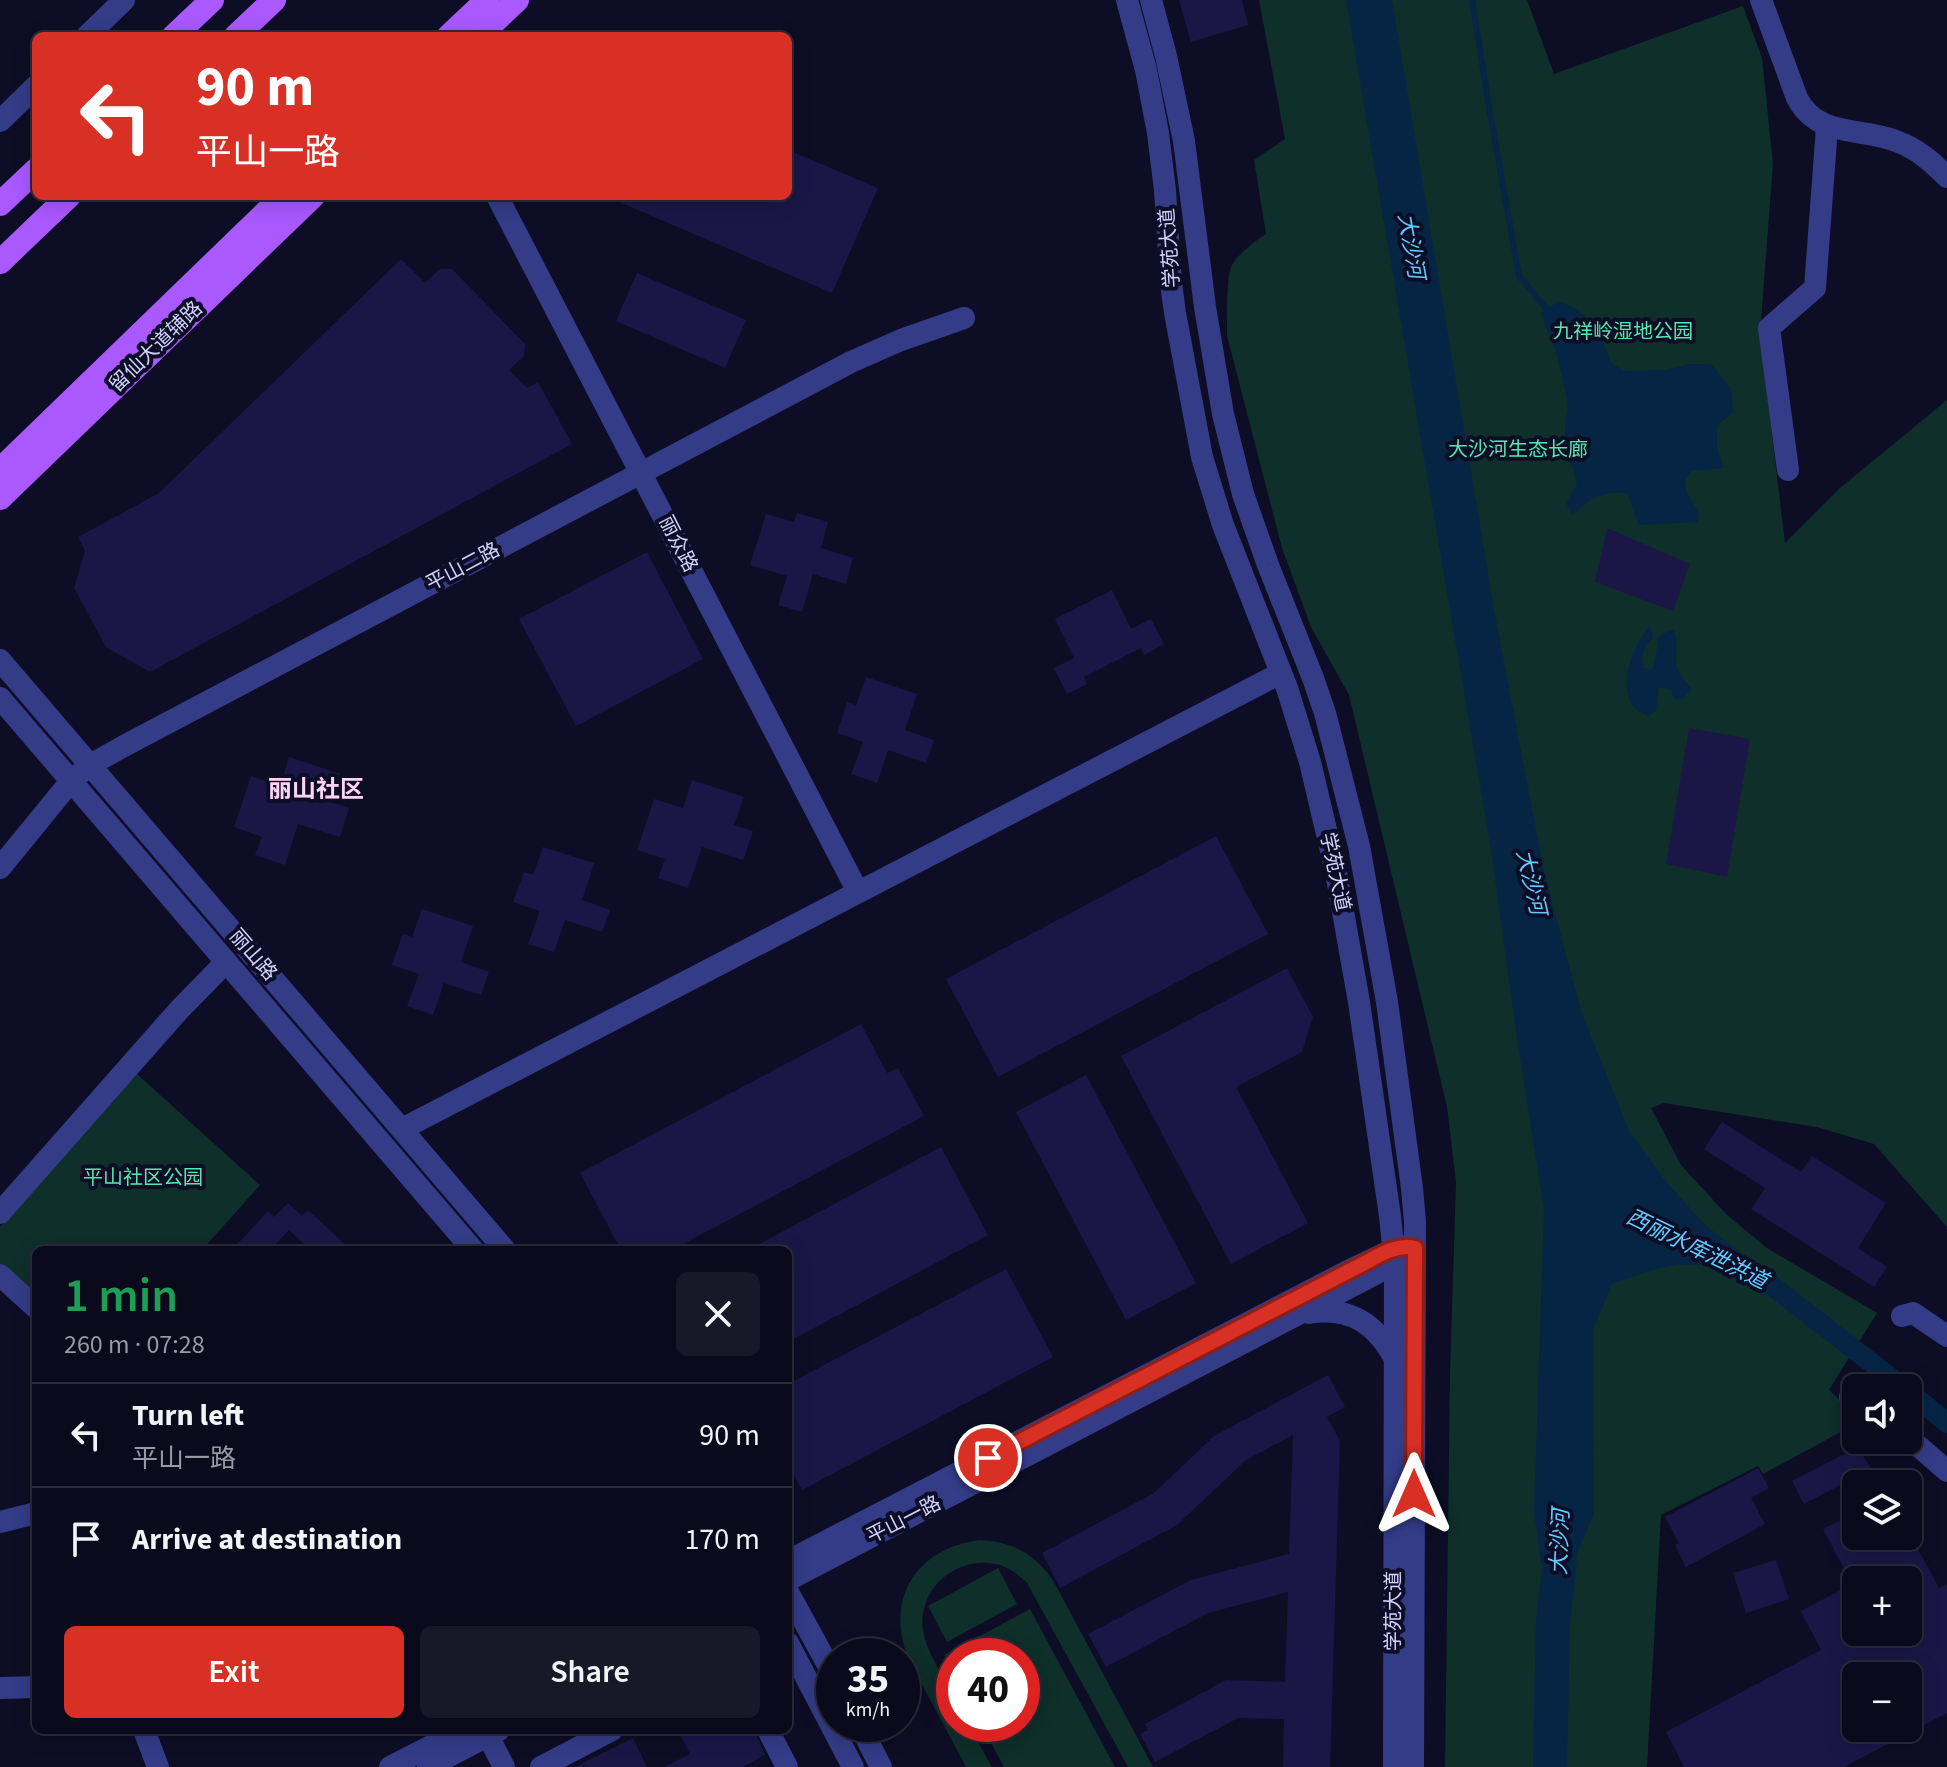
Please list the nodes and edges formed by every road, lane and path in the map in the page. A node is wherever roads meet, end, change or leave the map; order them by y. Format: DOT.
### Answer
graph roads {
  1 [pos="124,0"];
  2 [pos="212,0"];
  3 [pos="274,0"];
  4 [pos="487,0"];
  5 [pos="517,0"];
  6 [pos="1127,0"];
  7 [pos="1151,0"];
  8 [pos="1761,0"];
  9 [pos="91,32"];
  10 [pos="178,32"];
  11 [pos="240,32"];
  12 [pos="453,32"];
  13 [pos="483,32"];
  14 [pos="32,90"];
  15 [pos="0,121"];
  16 [pos="1827,127"];
  17 [pos="32,174"];
  18 [pos="1947,177"];
  19 [pos="65,200"];
  20 [pos="279,200"];
  21 [pos="309,200"];
  22 [pos="499,200"];
  23 [pos="0,204"];
  24 [pos="0,262"];
  25 [pos="964,318"];
  26 [pos="0,470"];
  27 [pos="1788,470"];
  28 [pos="641,473"];
  29 [pos="0,498"];
  30 [pos="0,660"];
  31 [pos="1281,673"];
  32 [pos="0,698"];
  33 [pos="90,765"];
  34 [pos="71,781"];
  35 [pos="0,868"];
  36 [pos="858,892"];
  37 [pos="226,962"];
  38 [pos="402,1129"];
  39 [pos="0,1213"];
  40 [pos="484,1225"];
  41 [pos="465,1246"];
  42 [pos="468,1246"];
  43 [pos="502,1246"];
  44 [pos="1401,1254"];
  45 [pos="0,1275"];
  46 [pos="32,1304"];
  47 [pos="1902,1316"];
  48 [pos="1296,1317"];
  49 [pos="1947,1336"];
  50 [pos="1396,1361"];
  51 [pos="1922,1449"];
  52 [pos="1947,1471"];
  53 [pos="32,1514"];
  54 [pos="0,1522"];
  55 [pos="792,1559"];
  56 [pos="792,1578"];
  57 [pos="792,1599"];
  58 [pos="816,1643"];
  59 [pos="792,1651"];
  60 [pos="32,1687"];
  61 [pos="0,1688"];
  62 [pos="146,1734"];
  63 [pos="454,1734"];
  64 [pos="487,1734"];
  65 [pos="492,1734"];
  66 [pos="604,1734"];
  67 [pos="770,1734"];
  68 [pos="868,1742"];
  69 [pos="158,1767"];
  70 [pos="390,1767"];
  71 [pos="428,1767"];
  72 [pos="504,1767"];
  73 [pos="541,1767"];
  74 [pos="787,1767"];
  75 [pos="853,1767"];
  76 [pos="881,1767"];
  77 [pos="1394,1767"];
  78 [pos="1413,1767"];
  1 -- 9 [label="street"];
  2 -- 10 [label="main road"];
  3 -- 11 [label="main road"];
  4 -- 12 [label="main road"];
  5 -- 13 [label="main road"];
  6 -- 31 [label="street, 学苑大道"];
  7 -- 44 [label="street, 学苑大道"];
  8 -- 16 [label="street"];
  14 -- 15 [label="street"];
  16 -- 18 [label="street"];
  16 -- 27 [label="street"];
  17 -- 23 [label="main road"];
  19 -- 24 [label="main road"];
  20 -- 26 [label="main road, 留仙大道辅路"];
  21 -- 29 [label="main road, 留仙大道辅路"];
  22 -- 28 [label="street, 丽众路"];
  25 -- 28 [label="street, 平山二路"];
  28 -- 33 [label="street, 平山二路"];
  28 -- 36 [label="street, 丽众路"];
  30 -- 33 [label="street, 丽山路"];
  31 -- 36 [label="street"];
  31 -- 44 [label="street, 学苑大道"];
  32 -- 34 [label="street, 丽山路"];
  33 -- 34 [label="street, 平山二路"];
  33 -- 38 [label="street, 丽山路"];
  34 -- 35 [label="street, 平山二路"];
  34 -- 37 [label="street, 丽山路"];
  36 -- 38 [label="street"];
  37 -- 39 [label="street"];
  37 -- 41 [label="street, 丽山路"];
  38 -- 40 [label="street, 丽山路"];
  40 -- 42 [label="street"];
  40 -- 43 [label="street, 丽山路"];
  44 -- 48 [label="street, 平山一路"];
  44 -- 50 [label="street, 学苑大道"];
  44 -- 55 [label="street, 平山一路"];
  44 -- 78 [label="street, 学苑大道"];
  45 -- 46 [label="street"];
  47 -- 49 [label="street"];
  48 -- 50 [label="street"];
  48 -- 56 [label="street, 平山一路"];
  50 -- 77 [label="street, 学苑大道"];
  51 -- 52 [label="street"];
  53 -- 54 [label="street"];
  57 -- 58 [label="street"];
  59 -- 75 [label="street"];
  60 -- 61 [label="street"];
  62 -- 69 [label="street"];
  63 -- 70 [label="street"];
  64 -- 71 [label="street"];
  65 -- 72 [label="street"];
  66 -- 73 [label="street"];
  67 -- 74 [label="street"];
  68 -- 76 [label="street"];
}
